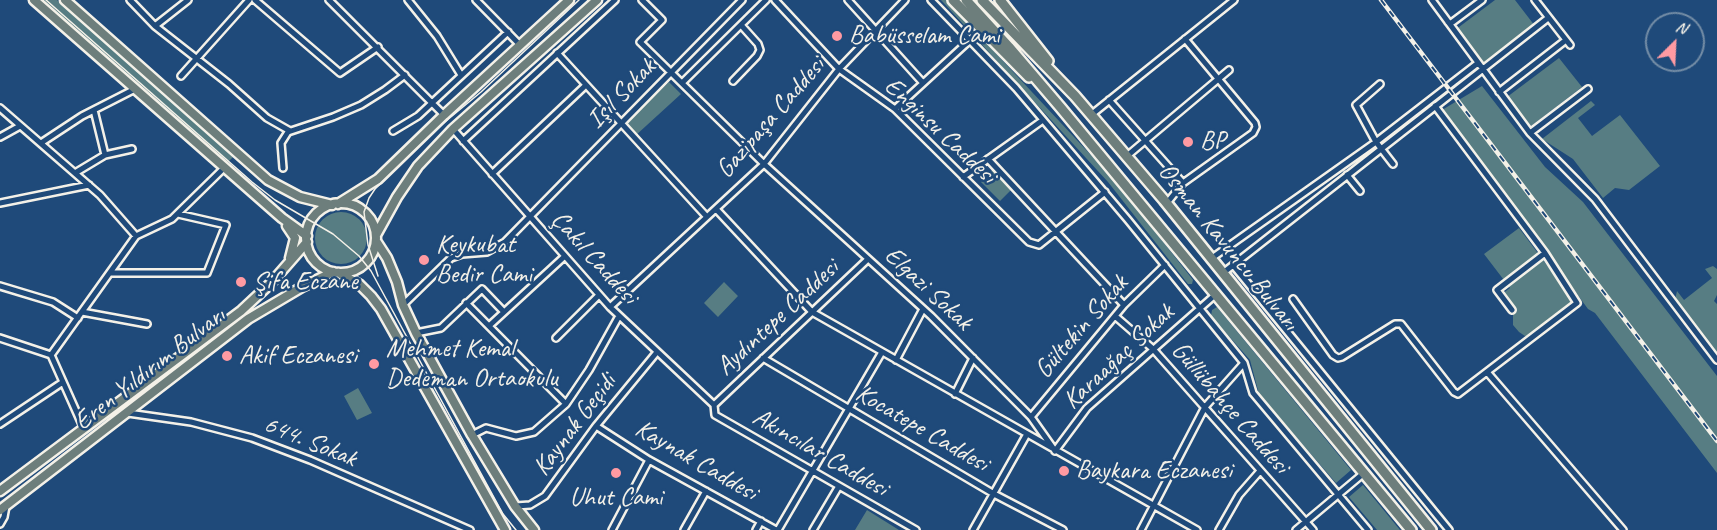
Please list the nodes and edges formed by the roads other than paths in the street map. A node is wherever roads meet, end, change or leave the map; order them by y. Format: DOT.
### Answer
graph roads {
  1 [pos="34,0"];
  2 [pos="65,0"];
  3 [pos="130,0"];
  4 [pos="188,0"];
  5 [pos="249,0"];
  6 [pos="255,0"];
  7 [pos="329,0"];
  8 [pos="408,0"];
  9 [pos="476,0"];
  10 [pos="569,0"];
  11 [pos="597,0"];
  12 [pos="615,0"];
  13 [pos="642,0"];
  14 [pos="742,0"];
  15 [pos="766,0"];
  16 [pos="775,0"];
  17 [pos="848,0"];
  18 [pos="894,0"];
  19 [pos="905,0"];
  20 [pos="932,0"];
  21 [pos="953,0"];
  22 [pos="966,0"];
  23 [pos="982,0"];
  24 [pos="1000,0"];
  25 [pos="1234,0"];
  26 [pos="1432,0"];
  27 [pos="1482,0"];
  28 [pos="1535,0"];
  29 [pos="900,6"];
  30 [pos="1548,18"];
  31 [pos="1448,22"];
  32 [pos="741,25"];
  33 [pos="155,26"];
  34 [pos="876,30"];
  35 [pos="508,32"];
  36 [pos="1185,39"];
  37 [pos="970,40"];
  38 [pos="520,45"];
  39 [pos="378,47"];
  40 [pos="557,53"];
  41 [pos="197,58"];
  42 [pos="1480,66"];
  43 [pos="839,69"];
  44 [pos="1229,70"];
  45 [pos="671,72"];
  46 [pos="405,75"];
  47 [pos="461,75"];
  48 [pos="181,76"];
  49 [pos="1218,79"];
  50 [pos="733,81"];
  51 [pos="682,83"];
  52 [pos="924,83"];
  53 [pos="1380,84"];
  54 [pos="586,86"];
  55 [pos="135,89"];
  56 [pos="1588,89"];
  57 [pos="1499,92"];
  58 [pos="1075,96"];
  59 [pos="1109,100"];
  60 [pos="432,102"];
  61 [pos="1435,106"];
  62 [pos="0,108"];
  63 [pos="1061,108"];
  64 [pos="895,109"];
  65 [pos="94,110"];
  66 [pos="444,115"];
  67 [pos="1091,115"];
  68 [pos="1043,120"];
  69 [pos="620,124"];
  70 [pos="20,126"];
  71 [pos="453,129"];
  72 [pos="290,131"];
  73 [pos="393,131"];
  74 [pos="1530,134"];
  75 [pos="0,137"];
  76 [pos="463,141"];
  77 [pos="1145,141"];
  78 [pos="1376,142"];
  79 [pos="41,143"];
  80 [pos="1381,148"];
  81 [pos="132,149"];
  82 [pos="105,155"];
  83 [pos="1127,156"];
  84 [pos="988,159"];
  85 [pos="764,164"];
  86 [pos="1393,164"];
  87 [pos="225,168"];
  88 [pos="283,168"];
  89 [pos="75,173"];
  90 [pos="492,174"];
  91 [pos="1347,175"];
  92 [pos="963,177"];
  93 [pos="1184,183"];
  94 [pos="89,185"];
  95 [pos="1360,191"];
  96 [pos="1105,192"];
  97 [pos="0,202"];
  98 [pos="1167,203"];
  99 [pos="334,204"];
  100 [pos="716,208"];
  101 [pos="178,214"];
  102 [pos="530,216"];
  103 [pos="707,217"];
  104 [pos="282,218"];
  105 [pos="1057,232"];
  106 [pos="136,236"];
  107 [pos="376,238"];
  108 [pos="307,239"];
  109 [pos="1545,254"];
  110 [pos="565,256"];
  111 [pos="1212,258"];
  112 [pos="868,259"];
  113 [pos="288,263"];
  114 [pos="1165,265"];
  115 [pos="1233,265"];
  116 [pos="110,273"];
  117 [pos="336,273"];
  118 [pos="1223,273"];
  119 [pos="0,286"];
  120 [pos="599,295"];
  121 [pos="1215,295"];
  122 [pos="1293,299"];
  123 [pos="466,303"];
  124 [pos="403,305"];
  125 [pos="1124,305"];
  126 [pos="610,307"];
  127 [pos="1200,308"];
  128 [pos="923,309"];
  129 [pos="1512,310"];
  130 [pos="504,312"];
  131 [pos="812,312"];
  132 [pos="80,315"];
  133 [pos="619,316"];
  134 [pos="1114,316"];
  135 [pos="147,324"];
  136 [pos="489,326"];
  137 [pos="416,333"];
  138 [pos="0,338"];
  139 [pos="556,338"];
  140 [pos="1153,349"];
  141 [pos="657,352"];
  142 [pos="882,352"];
  143 [pos="51,354"];
  144 [pos="763,358"];
  145 [pos="972,358"];
  146 [pos="896,360"];
  147 [pos="1717,360"];
  148 [pos="1244,363"];
  149 [pos="1487,372"];
  150 [pos="63,382"];
  151 [pos="955,394"];
  152 [pos="566,404"];
  153 [pos="714,405"];
  154 [pos="1205,407"];
  155 [pos="849,408"];
  156 [pos="128,413"];
  157 [pos="1031,417"];
  158 [pos="0,424"];
  159 [pos="596,426"];
  160 [pos="84,429"];
  161 [pos="1027,434"];
  162 [pos="472,435"];
  163 [pos="1055,451"];
  164 [pos="649,460"];
  165 [pos="812,471"];
  166 [pos="1260,471"];
  167 [pos="1364,473"];
  168 [pos="839,486"];
  169 [pos="0,491"];
  170 [pos="706,491"];
  171 [pos="994,494"];
  172 [pos="1338,494"];
  173 [pos="514,506"];
  174 [pos="1154,506"];
  175 [pos="3,507"];
  176 [pos="761,521"];
  177 [pos="1305,522"];
  178 [pos="0,524"];
  179 [pos="466,529"];
  180 [pos="505,530"];
  181 [pos="534,530"];
  182 [pos="612,530"];
  183 [pos="684,530"];
  184 [pos="756,530"];
  185 [pos="777,530"];
  186 [pos="813,530"];
  187 [pos="916,530"];
  188 [pos="973,530"];
  189 [pos="1063,530"];
  190 [pos="1141,530"];
  191 [pos="1197,530"];
  192 [pos="1219,530"];
  193 [pos="1296,530"];
  194 [pos="1313,530"];
  195 [pos="1368,530"];
  196 [pos="1411,530"];
  197 [pos="1431,530"];
  198 [pos="1449,530"];
  199 [pos="1623,530"];
  1 -- 55 [label="main road"];
  2 -- 99 [label="main road"];
  3 -- 33 [label="street"];
  4 -- 33 [label="street"];
  5 -- 41 [label="street"];
  6 -- 39 [label="street"];
  7 -- 39 [label="street"];
  8 -- 47 [label="street"];
  9 -- 35 [label="street"];
  10 -- 38 [label="main road"];
  11 -- 71 [label="main road"];
  12 -- 40 [label="street"];
  13 -- 45 [label="street, Elgazi Sokak"];
  14 -- 45 [label="street, Işıl Sokak"];
  15 -- 32 [label="street"];
  16 -- 43 [label="street, Enginsu Caddesi"];
  17 -- 34 [label="street"];
  18 -- 29 [label="street"];
  19 -- 29 [label="street, Gazipaşa Caddesi"];
  20 -- 37 [label="street"];
  21 -- 63 [label="highway"];
  22 -- 63 [label="highway, Osman Kavuncu Bulvarı"];
  23 -- 58 [label="highway, Osman Kavuncu Bulvarı"];
  24 -- 58 [label="highway"];
  25 -- 36 [label="street"];
  26 -- 31 [label="street"];
  27 -- 31 [label="street"];
  28 -- 30 [label="street"];
  29 -- 34 [label="street, Gazipaşa Caddesi"];
  30 -- 42 [label="street"];
  30 -- 57 [label="street"];
  31 -- 42 [label="street"];
  32 -- 50 [label="street"];
  32 -- 51 [label="street"];
  33 -- 41 [label="street"];
  34 -- 43 [label="street, Gazipaşa Caddesi"];
  34 -- 52 [label="street"];
  35 -- 38 [label="street"];
  35 -- 47 [label="street"];
  36 -- 49 [label="street"];
  36 -- 59 [label="street"];
  37 -- 52 [label="street"];
  37 -- 68 [label="street"];
  38 -- 66 [label="main road"];
  39 -- 46 [label="street"];
  40 -- 54 [label="street"];
  40 -- 76 [label="street"];
  41 -- 48 [label="street"];
  41 -- 72 [label="street"];
  42 -- 57 [label="street"];
  42 -- 61 [label="street"];
  42 -- 78 [label="street"];
  43 -- 64 [label="street, Enginsu Caddesi"];
  43 -- 85 [label="street, Gazipaşa Caddesi"];
  44 -- 49 [label="street"];
  45 -- 51 [label="street, Elgazi Sokak"];
  45 -- 69 [label="street, Işıl Sokak"];
  46 -- 60 [label="street"];
  46 -- 72 [label="street"];
  47 -- 60 [label="street"];
  49 -- 77 [label="street"];
  49 -- 93 [label="street"];
  51 -- 85 [label="street, Elgazi Sokak"];
  52 -- 64 [label="street"];
  53 -- 78 [label="street"];
  54 -- 69 [label="street"];
  54 -- 90 [label="street"];
  55 -- 65 [label="street"];
  55 -- 87 [label="main road"];
  56 -- 74 [label="street"];
  57 -- 74 [label="street"];
  58 -- 67 [label="highway, Osman Kavuncu Bulvarı"];
  59 -- 67 [label="street"];
  59 -- 77 [label="street"];
  60 -- 66 [label="street"];
  60 -- 73 [label="street"];
  61 -- 80 [label="street"];
  61 -- 109 [label="street"];
  62 -- 70 [label="street"];
  63 -- 121 [label="highway, Osman Kavuncu Bulvarı"];
  64 -- 92 [label="street, Enginsu Caddesi"];
  65 -- 79 [label="street"];
  65 -- 82 [label="street"];
  66 -- 99 [label="main road"];
  67 -- 83 [label="highway, Osman Kavuncu Bulvarı"];
  68 -- 84 [label="street"];
  68 -- 96 [label="street"];
  69 -- 102 [label="street, Işıl Sokak"];
  69 -- 103 [label="street"];
  70 -- 75 [label="street"];
  70 -- 79 [label="street"];
  71 -- 76 [label="street, Çakıl Caddesi"];
  71 -- 107 [label="main road"];
  72 -- 88 [label="street"];
  74 -- 147 [label="street"];
  76 -- 90 [label="street, Çakıl Caddesi"];
  77 -- 83 [label="street"];
  77 -- 93 [label="street"];
  78 -- 80 [label="street"];
  78 -- 111 [label="street"];
  79 -- 89 [label="street"];
  80 -- 86 [label="street"];
  80 -- 91 [label="street"];
  81 -- 82 [label="street"];
  82 -- 89 [label="street"];
  83 -- 98 [label="highway, Osman Kavuncu Bulvarı"];
  84 -- 92 [label="street"];
  84 -- 105 [label="street"];
  85 -- 100 [label="street, Gazipaşa Caddesi"];
  85 -- 112 [label="street, Elgazi Sokak"];
  87 -- 101 [label="street"];
  87 -- 104 [label="main road"];
  89 -- 94 [label="street"];
  90 -- 102 [label="street, Çakıl Caddesi"];
  91 -- 95 [label="street"];
  91 -- 115 [label="street"];
  92 -- 105 [label="street, Enginsu Caddesi"];
  93 -- 98 [label="street"];
  94 -- 97 [label="street"];
  94 -- 106 [label="street"];
  96 -- 105 [label="street"];
  96 -- 114 [label="street"];
  98 -- 111 [label="highway, Osman Kavuncu Bulvarı"];
  99 -- 107 [label="main road"];
  99 -- 108 [label="main road"];
  100 -- 103 [label="street, Gazipaşa Caddesi"];
  100 -- 131 [label="street"];
  101 -- 106 [label="street"];
  101 -- 116 [label="street"];
  102 -- 110 [label="street, Çakıl Caddesi"];
  102 -- 124 [label="street, Işıl Sokak"];
  103 -- 126 [label="street, Gazipaşa Caddesi"];
  104 -- 108 [label="main road"];
  104 -- 113 [label="main road"];
  105 -- 125 [label="street"];
  106 -- 116 [label="street"];
  107 -- 117 [label="main road"];
  107 -- 124 [label="main road"];
  108 -- 113 [label="main road, Eren Yıldırım Bulvarı"];
  108 -- 117 [label="main road"];
  109 -- 129 [label="street"];
  109 -- 149 [label="street"];
  110 -- 120 [label="street, Çakıl Caddesi"];
  110 -- 130 [label="street"];
  111 -- 118 [label="highway, Osman Kavuncu Bulvarı"];
  112 -- 128 [label="street, Elgazi Sokak"];
  112 -- 131 [label="street, Aydıntepe Caddesi"];
  113 -- 160 [label="main road, Eren Yıldırım Bulvarı"];
  114 -- 125 [label="street, Gültekin Sokak"];
  114 -- 127 [label="street"];
  115 -- 118 [label="street"];
  115 -- 198 [label="street"];
  116 -- 132 [label="street"];
  117 -- 156 [label="main road, Eren Yıldırım Bulvarı"];
  117 -- 180 [label="main road"];
  118 -- 197 [label="highway, Osman Kavuncu Bulvarı"];
  119 -- 132 [label="street"];
  120 -- 126 [label="street, Çakıl Caddesi"];
  120 -- 139 [label="street"];
  121 -- 127 [label="street, Karaağaç Sokak"];
  121 -- 167 [label="highway, Osman Kavuncu Bulvarı"];
  122 -- 149 [label="street"];
  123 -- 130 [label="street"];
  123 -- 136 [label="street"];
  123 -- 137 [label="street"];
  124 -- 137 [label="main road"];
  125 -- 134 [label="street, Gültekin Sokak"];
  126 -- 133 [label="street, Çakıl Caddesi"];
  127 -- 140 [label="street, Karaağaç Sokak"];
  127 -- 148 [label="street"];
  128 -- 145 [label="street, Elgazi Sokak"];
  128 -- 146 [label="street"];
  130 -- 136 [label="street"];
  131 -- 142 [label="street"];
  131 -- 144 [label="street, Aydıntepe Caddesi"];
  132 -- 135 [label="street"];
  132 -- 143 [label="street"];
  133 -- 141 [label="street, Çakıl Caddesi"];
  133 -- 152 [label="street"];
  134 -- 140 [label="street, Güllübahçe Caddesi"];
  134 -- 157 [label="street, Gültekin Sokak"];
  136 -- 152 [label="street"];
  137 -- 162 [label="main road"];
  138 -- 143 [label="street"];
  140 -- 154 [label="street, Güllübahçe Caddesi"];
  140 -- 163 [label="street, Karaağaç Sokak"];
  141 -- 153 [label="street, Çakıl Caddesi"];
  141 -- 159 [label="street, Kaynak Geçidi"];
  142 -- 146 [label="street"];
  142 -- 155 [label="street"];
  143 -- 150 [label="street"];
  144 -- 153 [label="street, Aydıntepe Caddesi"];
  144 -- 155 [label="street, Kocatepe Caddesi"];
  145 -- 151 [label="street"];
  145 -- 157 [label="street, Elgazi Sokak"];
  146 -- 151 [label="street"];
  148 -- 154 [label="street"];
  148 -- 172 [label="street"];
  149 -- 199 [label="street"];
  150 -- 158 [label="street"];
  150 -- 160 [label="street"];
  151 -- 161 [label="street"];
  152 -- 162 [label="street"];
  153 -- 165 [label="street, Akıncılar Caddesi"];
  154 -- 166 [label="street, Güllübahçe Caddesi"];
  154 -- 174 [label="street"];
  155 -- 165 [label="street"];
  155 -- 171 [label="street, Kocatepe Caddesi"];
  156 -- 175 [label="main road, Eren Yıldırım Bulvarı"];
  156 -- 179 [label="street, 644. Sokak"];
  157 -- 163 [label="street, Elgazi Sokak"];
  159 -- 164 [label="street, Kaynak Caddesi"];
  159 -- 173 [label="street, Kaynak Geçidi"];
  160 -- 169 [label="main road, Eren Yıldırım Bulvarı"];
  161 -- 163 [label="street"];
  161 -- 171 [label="street"];
  162 -- 173 [label="main road"];
  163 -- 174 [label="street"];
  164 -- 170 [label="street, Kaynak Caddesi"];
  164 -- 182 [label="street"];
  165 -- 168 [label="street, Akıncılar Caddesi"];
  165 -- 185 [label="street"];
  166 -- 177 [label="street, Güllübahçe Caddesi"];
  166 -- 192 [label="street"];
  167 -- 172 [label="street"];
  167 -- 196 [label="highway, Osman Kavuncu Bulvarı"];
  168 -- 186 [label="street"];
  168 -- 187 [label="street, Akıncılar Caddesi"];
  170 -- 176 [label="street, Kaynak Caddesi"];
  170 -- 183 [label="street"];
  171 -- 188 [label="street"];
  171 -- 189 [label="street, Kocatepe Caddesi"];
  172 -- 177 [label="street"];
  172 -- 195 [label="street"];
  173 -- 181 [label="main road"];
  174 -- 190 [label="street"];
  174 -- 191 [label="street"];
  175 -- 178 [label="street"];
  176 -- 184 [label="street"];
  176 -- 185 [label="street, Kaynak Caddesi"];
  177 -- 193 [label="street"];
  177 -- 194 [label="street, Güllübahçe Caddesi"];
}
